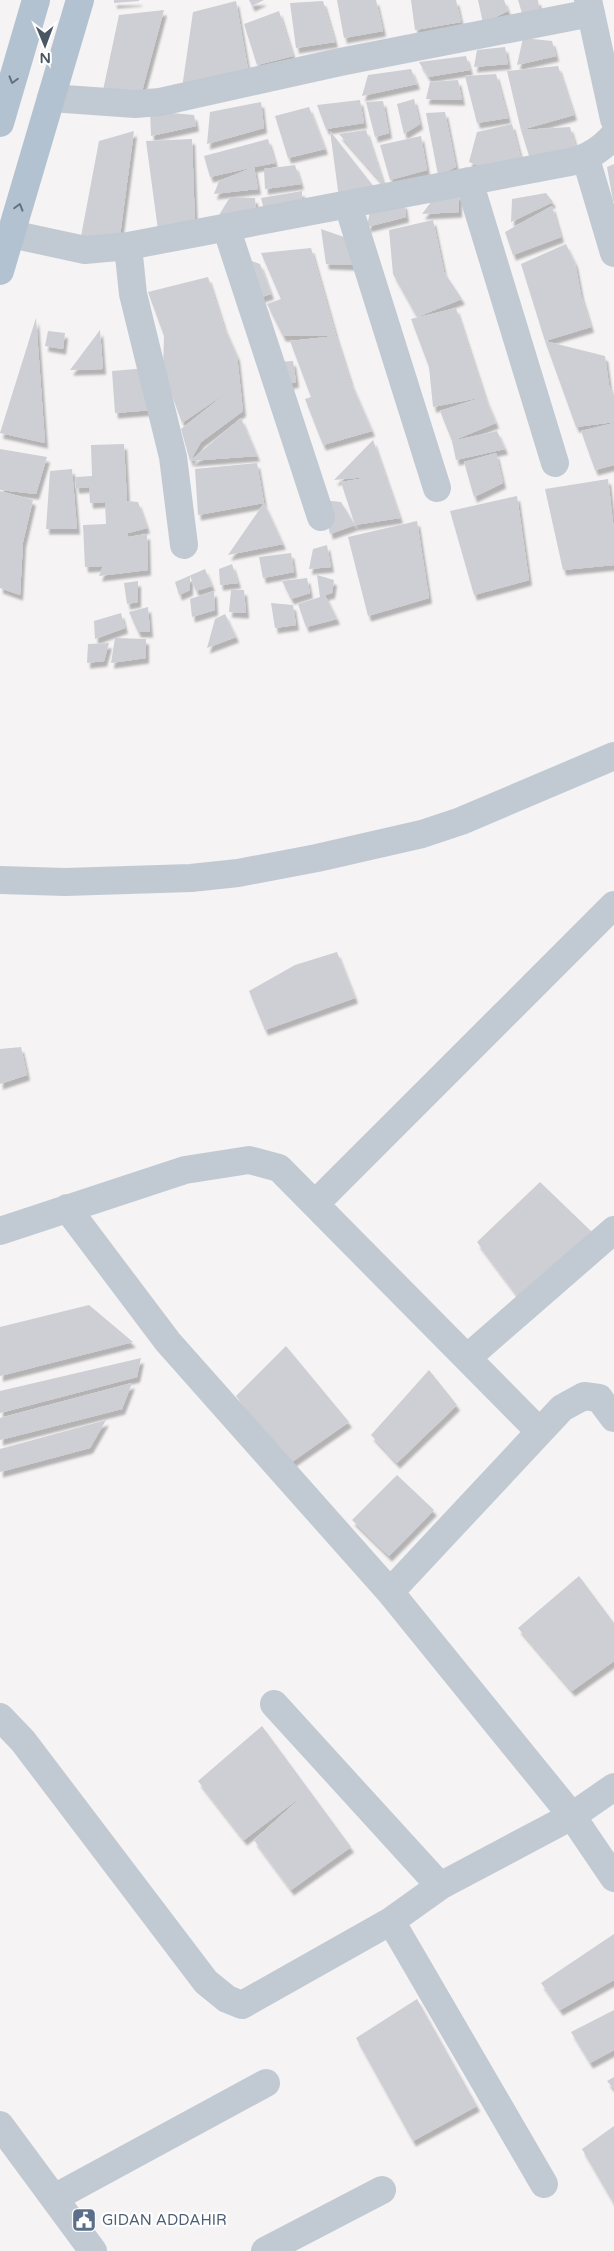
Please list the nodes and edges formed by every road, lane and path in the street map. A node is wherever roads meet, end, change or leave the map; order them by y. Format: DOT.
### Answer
graph roads {
  1 [pos="36,0"];
  2 [pos="80,0"];
  3 [pos="589,7"];
  4 [pos="51,98"];
  5 [pos="614,119"];
  6 [pos="0,123"];
  7 [pos="614,135"];
  8 [pos="586,158"];
  9 [pos="469,181"];
  10 [pos="348,205"];
  11 [pos="226,227"];
  12 [pos="11,234"];
  13 [pos="128,246"];
  14 [pos="614,253"];
  15 [pos="0,271"];
  16 [pos="555,463"];
  17 [pos="437,488"];
  18 [pos="321,518"];
  19 [pos="184,545"];
  20 [pos="614,756"];
  21 [pos="0,880"];
  22 [pos="614,905"];
  23 [pos="315,1204"];
  24 [pos="66,1208"];
  25 [pos="0,1230"];
  26 [pos="614,1230"];
  27 [pos="467,1358"];
  28 [pos="614,1418"];
  29 [pos="539,1431"];
  30 [pos="390,1592"];
  31 [pos="274,1704"];
  32 [pos="0,1717"];
  33 [pos="614,1787"];
  34 [pos="572,1816"];
  35 [pos="614,1878"];
  36 [pos="440,1886"];
  37 [pos="391,1921"];
  38 [pos="266,2083"];
  39 [pos="0,2125"];
  40 [pos="544,2184"];
  41 [pos="382,2190"];
  42 [pos="54,2198"];
  43 [pos="93,2251"];
  44 [pos="265,2251"];
  1 -- 6 [label="main road, one-way"];
  2 -- 4 [label="main road"];
  3 -- 4 [label="street"];
  3 -- 5 [label="street"];
  12 -- 4 [label="main road, one-way"];
  7 -- 8 [label="street"];
  8 -- 9 [label="street"];
  8 -- 14 [label="street"];
  9 -- 10 [label="street"];
  9 -- 16 [label="street"];
  10 -- 11 [label="street"];
  10 -- 17 [label="street"];
  11 -- 13 [label="street"];
  11 -- 18 [label="street"];
  12 -- 13 [label="street"];
  12 -- 15 [label="main road"];
  13 -- 19 [label="street"];
  20 -- 21 [label="street"];
  22 -- 23 [label="street"];
  23 -- 24 [label="street"];
  23 -- 27 [label="street"];
  24 -- 25 [label="street"];
  24 -- 30 [label="street"];
  26 -- 27 [label="street"];
  27 -- 29 [label="street"];
  28 -- 29 [label="street"];
  29 -- 30 [label="street"];
  30 -- 34 [label="street"];
  31 -- 36 [label="street"];
  32 -- 37 [label="street"];
  33 -- 34 [label="street"];
  34 -- 35 [label="street"];
  34 -- 36 [label="street"];
  36 -- 37 [label="street"];
  37 -- 40 [label="street"];
  38 -- 42 [label="street"];
  39 -- 42 [label="street"];
  41 -- 44 [label="street"];
  42 -- 43 [label="street"];
}
